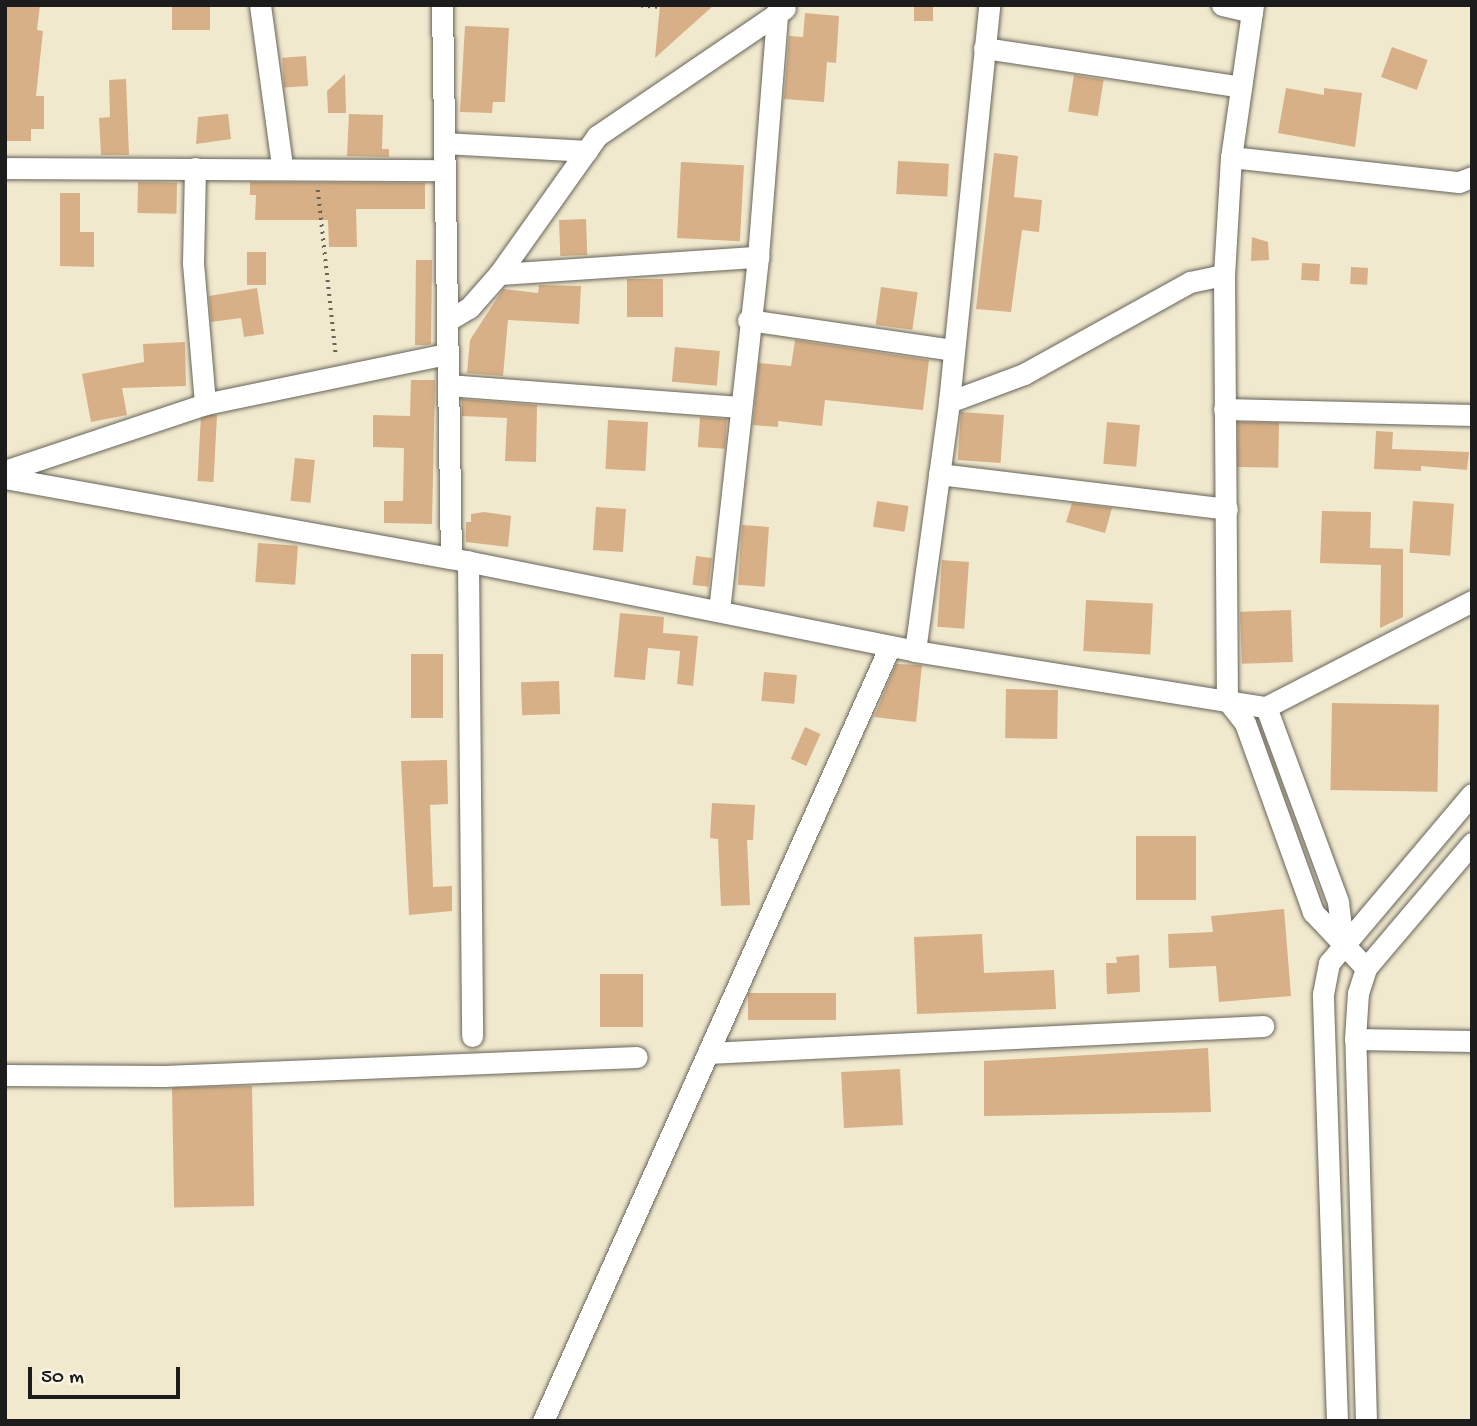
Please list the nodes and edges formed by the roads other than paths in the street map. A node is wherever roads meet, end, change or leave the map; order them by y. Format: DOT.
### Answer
graph roads {
  1 [pos="260,5"];
  2 [pos="442,5"];
  3 [pos="989,5"];
  4 [pos="1222,5"];
  5 [pos="782,7"];
  6 [pos="1253,8"];
  7 [pos="984,48"];
  8 [pos="1241,87"];
  9 [pos="445,143"];
  10 [pos="587,151"];
  11 [pos="1231,157"];
  12 [pos="282,166"];
  13 [pos="5,168"];
  14 [pos="195,169"];
  15 [pos="442,170"];
  16 [pos="1472,177"];
  17 [pos="758,257"];
  18 [pos="499,274"];
  19 [pos="1224,275"];
  20 [pos="747,320"];
  21 [pos="447,321"];
  22 [pos="954,349"];
  23 [pos="447,354"];
  24 [pos="448,385"];
  25 [pos="949,402"];
  26 [pos="205,404"];
  27 [pos="739,407"];
  28 [pos="1224,409"];
  29 [pos="1472,415"];
  30 [pos="5,471"];
  31 [pos="939,474"];
  32 [pos="5,478"];
  33 [pos="1227,509"];
  34 [pos="459,559"];
  35 [pos="1472,601"];
  36 [pos="719,611"];
  37 [pos="890,646"];
  38 [pos="915,651"];
  39 [pos="1227,701"];
  40 [pos="1266,707"];
  41 [pos="1472,794"];
  42 [pos="1472,843"];
  43 [pos="1343,944"];
  44 [pos="1366,968"];
  45 [pos="1263,1026"];
  46 [pos="472,1036"];
  47 [pos="1355,1039"];
  48 [pos="1472,1041"];
  49 [pos="708,1053"];
  50 [pos="637,1058"];
  51 [pos="5,1075"];
  52 [pos="543,1421"];
  53 [pos="1337,1421"];
  54 [pos="1366,1421"];
  1 -- 12 [label="street"];
  2 -- 9 [label="street"];
  3 -- 7 [label="street"];
  4 -- 6 [label="street"];
  5 -- 10 [label="street"];
  5 -- 17 [label="street"];
  6 -- 8 [label="street"];
  7 -- 8 [label="street"];
  7 -- 22 [label="street"];
  8 -- 11 [label="street"];
  9 -- 10 [label="street"];
  9 -- 15 [label="street"];
  10 -- 18 [label="street"];
  11 -- 16 [label="street"];
  11 -- 19 [label="street"];
  12 -- 14 [label="street"];
  12 -- 15 [label="street"];
  13 -- 14 [label="street"];
  14 -- 26 [label="street"];
  15 -- 21 [label="street"];
  17 -- 18 [label="street"];
  17 -- 20 [label="street"];
  18 -- 21 [label="street"];
  19 -- 25 [label="street"];
  19 -- 28 [label="street"];
  20 -- 22 [label="street"];
  20 -- 27 [label="street"];
  21 -- 23 [label="street"];
  22 -- 25 [label="street"];
  23 -- 24 [label="street"];
  23 -- 26 [label="street"];
  24 -- 27 [label="street"];
  24 -- 34 [label="street"];
  25 -- 31 [label="street"];
  26 -- 30 [label="street"];
  27 -- 36 [label="street"];
  28 -- 29 [label="street"];
  28 -- 33 [label="street"];
  31 -- 33 [label="street"];
  31 -- 38 [label="street"];
  32 -- 34 [label="street"];
  33 -- 39 [label="street"];
  34 -- 36 [label="street"];
  34 -- 46 [label="street"];
  35 -- 40 [label="street"];
  36 -- 37 [label="street"];
  37 -- 38 [label="street"];
  37 -- 49 [label="street"];
  38 -- 39 [label="street"];
  39 -- 40 [label="street"];
  39 -- 43 [label="street"];
  40 -- 43 [label="street"];
  41 -- 43 [label="street"];
  42 -- 44 [label="street"];
  43 -- 44 [label="street"];
  43 -- 53 [label="street"];
  44 -- 47 [label="street"];
  45 -- 49 [label="street"];
  47 -- 48 [label="street"];
  47 -- 54 [label="street"];
  49 -- 52 [label="street"];
  50 -- 51 [label="street"];
}
